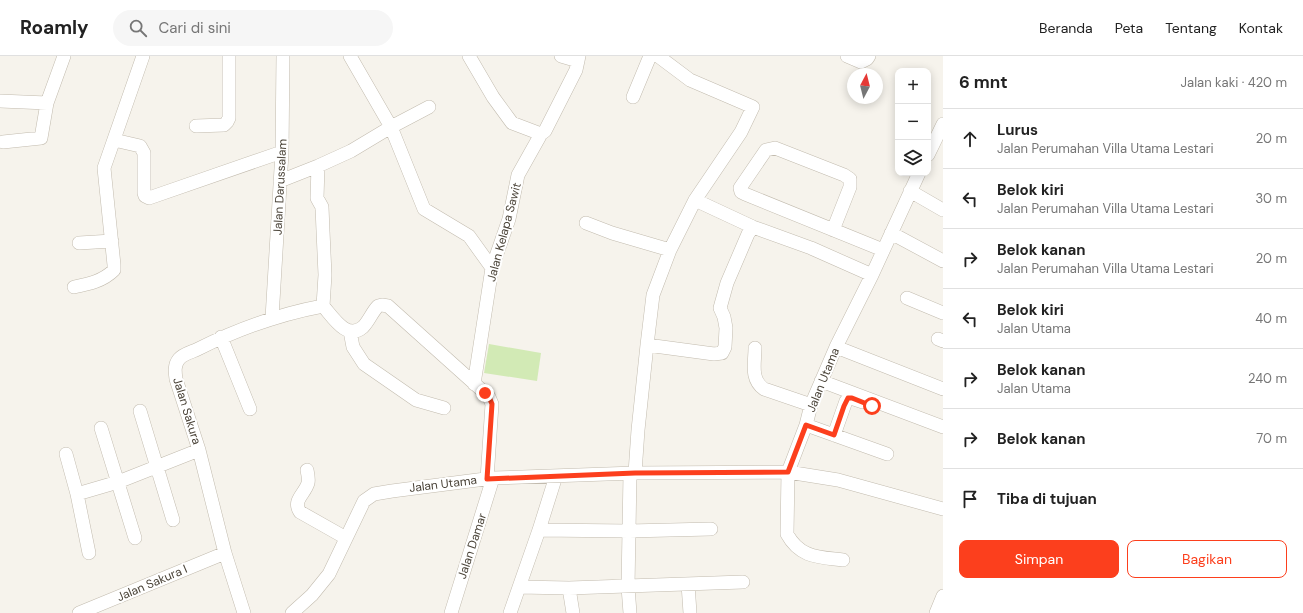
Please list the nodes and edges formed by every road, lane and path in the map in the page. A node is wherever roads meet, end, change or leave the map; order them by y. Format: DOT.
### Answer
graph roads {
  1 [pos="64,56"];
  2 [pos="143,56"];
  3 [pos="229,56"];
  4 [pos="283,56"];
  5 [pos="469,56"];
  6 [pos="561,56"];
  7 [pos="650,56"];
  8 [pos="658,56"];
  9 [pos="848,56"];
  10 [pos="869,56"];
  11 [pos="352,57"];
  12 [pos="578,59"];
  13 [pos="633,97"];
  14 [pos="0,101"];
  15 [pos="47,103"];
  16 [pos="429,107"];
  17 [pos="943,124"];
  18 [pos="196,126"];
  19 [pos="391,127"];
  20 [pos="541,134"];
  21 [pos="114,140"];
  22 [pos="3,142"];
  23 [pos="931,149"];
  24 [pos="282,152"];
  25 [pos="318,166"];
  26 [pos="918,176"];
  27 [pos="280,181"];
  28 [pos="910,191"];
  29 [pos="695,200"];
  30 [pos="943,210"];
  31 [pos="586,224"];
  32 [pos="753,227"];
  33 [pos="833,230"];
  34 [pos="891,234"];
  35 [pos="112,241"];
  36 [pos="80,243"];
  37 [pos="670,250"];
  38 [pos="883,250"];
  39 [pos="943,261"];
  40 [pos="492,268"];
  41 [pos="872,275"];
  42 [pos="74,287"];
  43 [pos="907,298"];
  44 [pos="324,306"];
  45 [pos="943,313"];
  46 [pos="272,318"];
  47 [pos="350,332"];
  48 [pos="221,337"];
  49 [pos="647,345"];
  50 [pos="836,347"];
  51 [pos="755,348"];
  52 [pos="821,381"];
  53 [pos="474,384"];
  54 [pos="943,389"];
  55 [pos="811,405"];
  56 [pos="444,408"];
  57 [pos="250,409"];
  58 [pos="140,411"];
  59 [pos="912,420"];
  60 [pos="806,425"];
  61 [pos="943,427"];
  62 [pos="101,428"];
  63 [pos="834,435"];
  64 [pos="199,450"];
  65 [pos="66,454"];
  66 [pos="887,454"];
  67 [pos="156,467"];
  68 [pos="307,470"];
  69 [pos="788,472"];
  70 [pos="632,473"];
  71 [pos="556,476"];
  72 [pos="490,478"];
  73 [pos="118,482"];
  74 [pos="77,494"];
  75 [pos="943,509"];
  76 [pos="173,520"];
  77 [pos="711,529"];
  78 [pos="539,530"];
  79 [pos="629,531"];
  80 [pos="135,538"];
  81 [pos="346,538"];
  82 [pos="225,553"];
  83 [pos="89,554"];
  84 [pos="843,560"];
  85 [pos="743,582"];
  86 [pos="688,584"];
  87 [pos="519,587"];
  88 [pos="628,587"];
  89 [pos="569,588"];
  90 [pos="943,596"];
  91 [pos="79,613"];
  92 [pos="244,613"];
  93 [pos="292,613"];
  94 [pos="451,613"];
  95 [pos="510,613"];
  96 [pos="572,613"];
  97 [pos="630,613"];
  98 [pos="690,613"];
  99 [pos="936,613"];
  1 -- 15 [label="street"];
  2 -- 21 [label="street"];
  3 -- 18 [label="street"];
  4 -- 24 [label="street, Jalan Darussalam"];
  5 -- 20 [label="street"];
  6 -- 12 [label="street"];
  7 -- 13 [label="street"];
  8 -- 29 [label="street"];
  9 -- 10 [label="street"];
  11 -- 19 [label="street"];
  12 -- 20 [label="street, Jalan Kelapa Sawit"];
  14 -- 15 [label="street"];
  15 -- 22 [label="street"];
  16 -- 19 [label="street"];
  17 -- 23 [label="street"];
  19 -- 25 [label="street"];
  19 -- 40 [label="street"];
  20 -- 40 [label="street, Jalan Kelapa Sawit"];
  21 -- 24 [label="street"];
  21 -- 35 [label="street"];
  24 -- 27 [label="street, Jalan Darussalam"];
  25 -- 27 [label="street"];
  25 -- 44 [label="street"];
  26 -- 28 [label="street, Jalan Utama"];
  27 -- 46 [label="street, Jalan Darussalam"];
  28 -- 30 [label="street"];
  28 -- 34 [label="street, Jalan Utama"];
  29 -- 32 [label="street"];
  29 -- 37 [label="street"];
  31 -- 37 [label="street"];
  32 -- 41 [label="street"];
  32 -- 49 [label="street"];
  33 -- 33 [label="street"];
  33 -- 38 [label="street"];
  34 -- 38 [label="street, Jalan Utama"];
  34 -- 39 [label="street"];
  35 -- 36 [label="street"];
  35 -- 42 [label="street"];
  37 -- 49 [label="street"];
  38 -- 41 [label="street, Jalan Utama"];
  40 -- 53 [label="street, Jalan Kelapa Sawit"];
  41 -- 50 [label="street, Jalan Utama"];
  43 -- 45 [label="street"];
  44 -- 46 [label="street, Jalan Sakura"];
  44 -- 47 [label="street"];
  46 -- 48 [label="street, Jalan Sakura"];
  47 -- 53 [label="street, Jalan Damar"];
  47 -- 56 [label="street"];
  48 -- 57 [label="street"];
  48 -- 64 [label="street, Jalan Sakura"];
  49 -- 70 [label="street"];
  50 -- 52 [label="street, Jalan Utama"];
  50 -- 54 [label="street"];
  51 -- 55 [label="street"];
  52 -- 55 [label="street, Jalan Utama"];
  52 -- 61 [label="street"];
  53 -- 72 [label="street, Jalan Damar"];
  55 -- 60 [label="street, Jalan Utama"];
  58 -- 67 [label="street"];
  59 -- 63 [label="street"];
  60 -- 63 [label="street"];
  60 -- 69 [label="street, Jalan Utama"];
  62 -- 73 [label="street"];
  63 -- 66 [label="street"];
  64 -- 67 [label="street"];
  64 -- 82 [label="street, Jalan Sakura"];
  65 -- 74 [label="street"];
  67 -- 73 [label="street"];
  67 -- 76 [label="street"];
  68 -- 81 [label="street"];
  69 -- 70 [label="street, Jalan Utama"];
  69 -- 75 [label="street"];
  69 -- 84 [label="street"];
  70 -- 71 [label="street, Jalan Utama"];
  70 -- 79 [label="street"];
  71 -- 72 [label="street, Jalan Utama"];
  71 -- 78 [label="street"];
  72 -- 81 [label="street, Jalan Utama"];
  72 -- 94 [label="street, Jalan Damar"];
  73 -- 74 [label="street"];
  73 -- 80 [label="street"];
  74 -- 83 [label="street"];
  77 -- 79 [label="street"];
  78 -- 79 [label="street"];
  78 -- 87 [label="street"];
  79 -- 88 [label="street"];
  81 -- 93 [label="street, Jalan Utama"];
  82 -- 91 [label="street, Jalan Sakura I"];
  82 -- 92 [label="street, Jalan Sakura"];
  85 -- 86 [label="street"];
  86 -- 88 [label="street"];
  86 -- 98 [label="street"];
  87 -- 89 [label="street"];
  87 -- 95 [label="street"];
  88 -- 89 [label="street"];
  88 -- 97 [label="street"];
  89 -- 96 [label="street"];
  90 -- 99 [label="street"];
}
